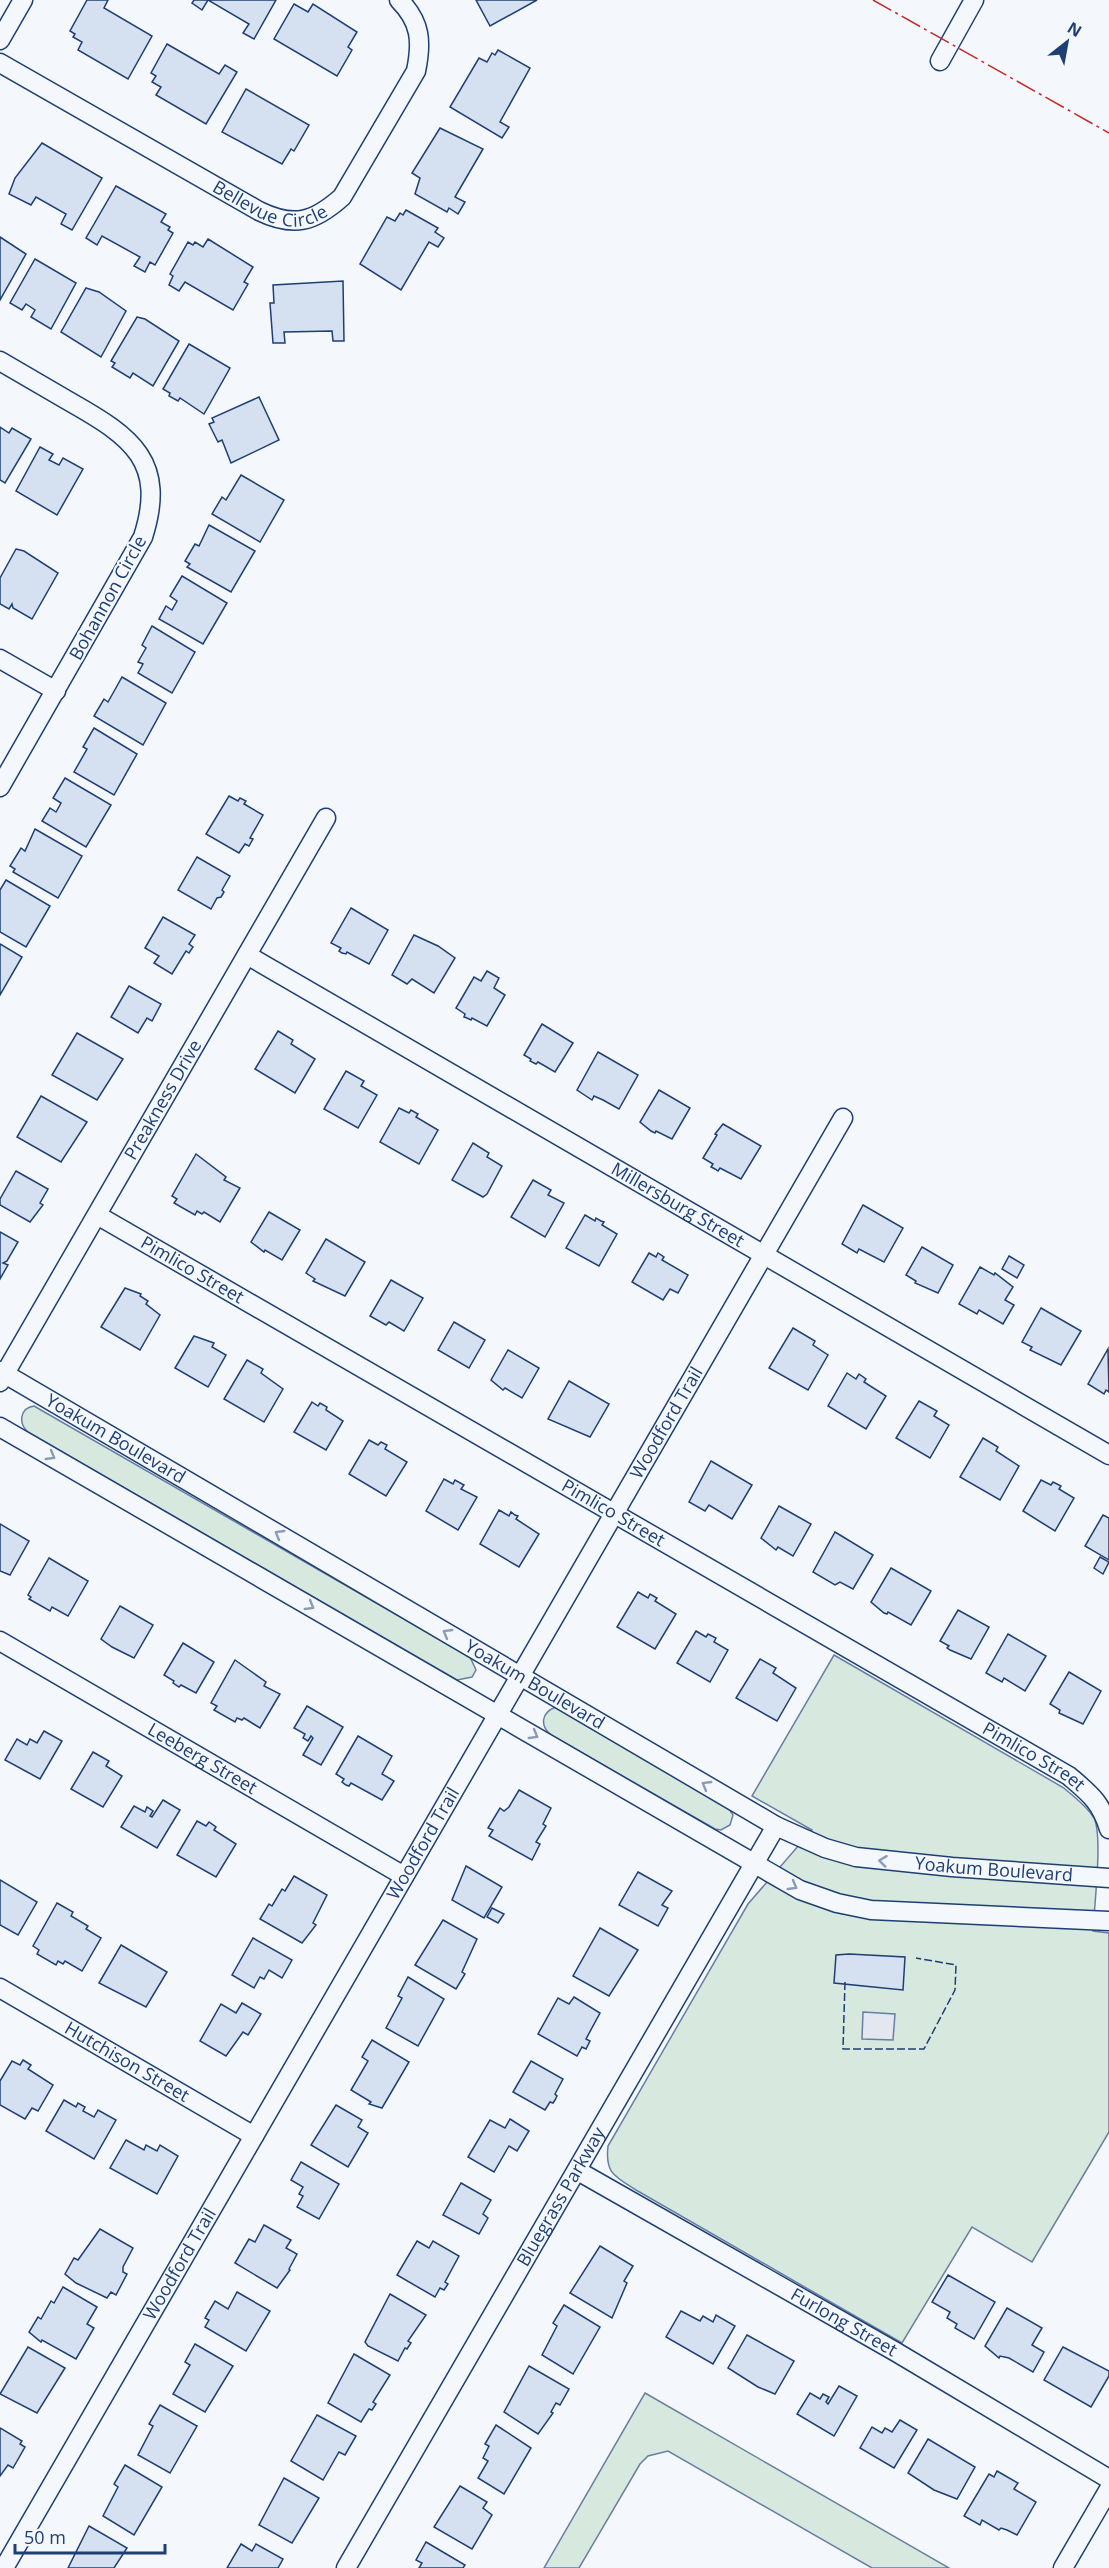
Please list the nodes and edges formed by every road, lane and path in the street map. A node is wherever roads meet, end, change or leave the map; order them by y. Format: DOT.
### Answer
graph roads {
  1 [pos="23,0"];
  2 [pos="399,0"];
  3 [pos="974,0"];
  4 [pos="0,40"];
  5 [pos="940,61"];
  6 [pos="0,63"];
  7 [pos="0,361"];
  8 [pos="0,659"];
  9 [pos="56,691"];
  10 [pos="0,787"];
  11 [pos="326,818"];
  12 [pos="247,955"];
  13 [pos="843,1118"];
  14 [pos="97,1215"];
  15 [pos="764,1255"];
  16 [pos="2,1376"];
  17 [pos="0,1427"];
  18 [pos="1109,1455"];
  19 [pos="615,1513"];
  20 [pos="0,1641"];
  21 [pos="520,1676"];
  22 [pos="498,1714"];
  23 [pos="776,1826"];
  24 [pos="1109,1829"];
  25 [pos="754,1863"];
  26 [pos="404,1876"];
  27 [pos="1109,1878"];
  28 [pos="1109,1921"];
  29 [pos="0,1988"];
  30 [pos="254,2136"];
  31 [pos="578,2171"];
  32 [pos="1109,2479"];
  33 [pos="1109,2489"];
  34 [pos="4,2568"];
  35 [pos="346,2568"];
  36 [pos="1063,2568"];
  1 -- 4 [label="street"];
  2 -- 6 [label="street, Bellevue Circle"];
  3 -- 5 [label="street"];
  7 -- 9 [label="street, Bohannon Circle"];
  8 -- 9 [label="street"];
  9 -- 10 [label="street, Bohannon Circle"];
  11 -- 12 [label="street, Preakness Drive"];
  12 -- 14 [label="street, Preakness Drive"];
  12 -- 15 [label="street, Millersburg Street"];
  13 -- 15 [label="street, Woodford Trail"];
  14 -- 16 [label="street, Preakness Drive"];
  14 -- 19 [label="street, Pimlico Street"];
  15 -- 18 [label="street, Millersburg Street"];
  15 -- 19 [label="street, Woodford Trail"];
  21 -- 16 [label="street, Yoakum Boulevard, one-way"];
  17 -- 22 [label="street, one-way"];
  19 -- 21 [label="street, Woodford Trail"];
  19 -- 24 [label="street, Pimlico Street"];
  20 -- 26 [label="street, Leeberg Street"];
  21 -- 22 [label="street, Woodford Trail"];
  23 -- 21 [label="street, Yoakum Boulevard, one-way"];
  22 -- 25 [label="street, one-way"];
  22 -- 26 [label="street, Woodford Trail"];
  23 -- 25 [label="street, Bluegrass Parkway"];
  27 -- 23 [label="street, Yoakum Boulevard, one-way"];
  25 -- 28 [label="street, one-way"];
  25 -- 31 [label="street, Bluegrass Parkway"];
  26 -- 30 [label="street, Woodford Trail"];
  29 -- 30 [label="street, Hutchison Street"];
  30 -- 34 [label="street, Woodford Trail"];
  31 -- 32 [label="street, Furlong Street"];
  31 -- 35 [label="street, Bluegrass Parkway"];
  33 -- 36 [label="street"];
}
